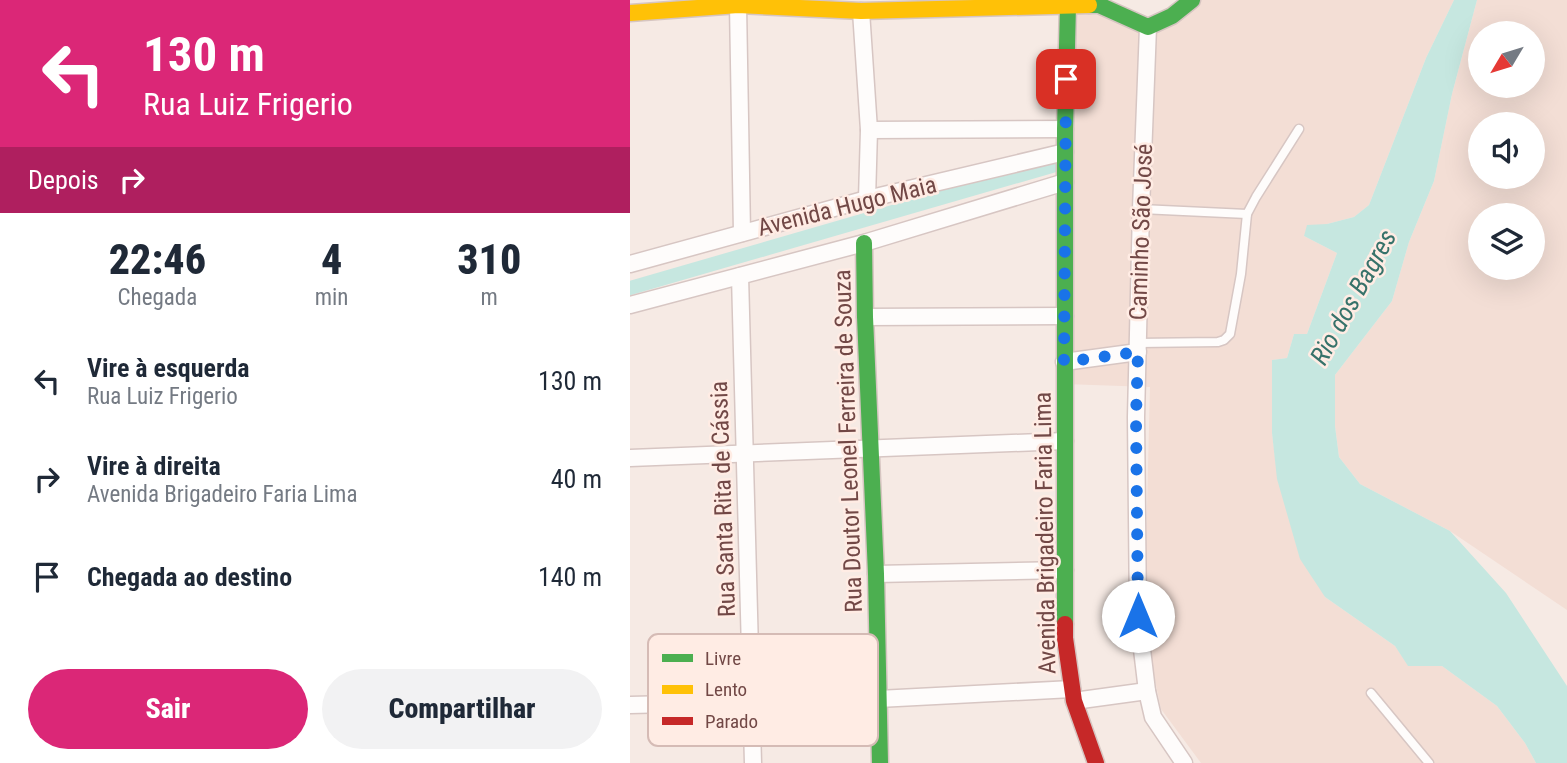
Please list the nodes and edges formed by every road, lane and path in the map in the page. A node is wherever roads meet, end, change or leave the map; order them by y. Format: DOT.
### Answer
graph roads {
  1 [pos="1192,0"];
  2 [pos="738,2"];
  3 [pos="1100,3"];
  4 [pos="830,5"];
  5 [pos="1068,5"];
  6 [pos="861,11"];
  7 [pos="630,13"];
  8 [pos="1148,26"];
  9 [pos="1065,129"];
  10 [pos="1299,129"];
  11 [pos="869,130"];
  12 [pos="1065,152"];
  13 [pos="1065,182"];
  14 [pos="867,199"];
  15 [pos="1141,209"];
  16 [pos="1247,214"];
  17 [pos="742,233"];
  18 [pos="864,243"];
  19 [pos="630,264"];
  20 [pos="740,276"];
  21 [pos="630,305"];
  22 [pos="1065,316"];
  23 [pos="866,317"];
  24 [pos="1138,348"];
  25 [pos="1064,362"];
  26 [pos="1065,442"];
  27 [pos="870,449"];
  28 [pos="745,454"];
  29 [pos="630,458"];
  30 [pos="1065,570"];
  31 [pos="876,574"];
  32 [pos="749,634"];
  33 [pos="877,634"];
  34 [pos="1147,691"];
  35 [pos="1371,693"];
  36 [pos="1073,695"];
  37 [pos="878,699"];
  38 [pos="648,704"];
  39 [pos="630,705"];
  40 [pos="880,763"];
  41 [pos="1096,763"];
  42 [pos="1184,763"];
  43 [pos="1429,763"];
  1 -- 8 [label="street"];
  2 -- 4 [label="street"];
  2 -- 7 [label="street"];
  2 -- 17 [label="street"];
  3 -- 5 [label="street"];
  3 -- 8 [label="street"];
  4 -- 6 [label="street"];
  5 -- 6 [label="street"];
  5 -- 9 [label="street, Avenida Brigadeiro Faria Lima"];
  6 -- 11 [label="street"];
  8 -- 15 [label="street, Caminho São José"];
  9 -- 11 [label="street"];
  9 -- 12 [label="street, Avenida Brigadeiro Faria Lima"];
  10 -- 16 [label="lane"];
  11 -- 14 [label="street"];
  12 -- 13 [label="street, Avenida Brigadeiro Faria Lima"];
  12 -- 14 [label="street, Avenida Hugo Maia"];
  13 -- 18 [label="street, Avenida Hugo Maia"];
  13 -- 22 [label="street, Avenida Brigadeiro Faria Lima"];
  14 -- 17 [label="street, Avenida Hugo Maia"];
  15 -- 16 [label="lane"];
  15 -- 24 [label="street, Caminho São José"];
  16 -- 24 [label="lane"];
  17 -- 19 [label="street, Avenida Hugo Maia"];
  18 -- 20 [label="street, Avenida Hugo Maia"];
  18 -- 23 [label="street, Rua Doutor Leonel Ferreira de Souza"];
  20 -- 21 [label="street, Avenida Hugo Maia"];
  20 -- 28 [label="street, Rua Santa Rita de Cássia"];
  22 -- 23 [label="street"];
  22 -- 25 [label="street, Avenida Brigadeiro Faria Lima"];
  23 -- 27 [label="street, Rua Doutor Leonel Ferreira de Souza"];
  24 -- 25 [label="street"];
  24 -- 34 [label="street, Caminho São José"];
  25 -- 26 [label="street, Avenida Brigadeiro Faria Lima"];
  26 -- 27 [label="street"];
  26 -- 30 [label="street, Avenida Brigadeiro Faria Lima"];
  27 -- 28 [label="street"];
  27 -- 31 [label="street, Rua Doutor Leonel Ferreira de Souza"];
  28 -- 29 [label="street"];
  28 -- 32 [label="street, Rua Santa Rita de Cássia"];
  30 -- 31 [label="street"];
  30 -- 36 [label="street, Avenida Brigadeiro Faria Lima"];
  31 -- 33 [label="street, Rua Doutor Leonel Ferreira de Souza"];
  34 -- 36 [label="street"];
  34 -- 42 [label="street, Caminho São José"];
  35 -- 43 [label="lane"];
  36 -- 37 [label="street"];
  36 -- 41 [label="street, Avenida Brigadeiro Faria Lima"];
  37 -- 40 [label="street, Rua Doutor Leonel Ferreira de Souza"];
  38 -- 39 [label="street"];
}
